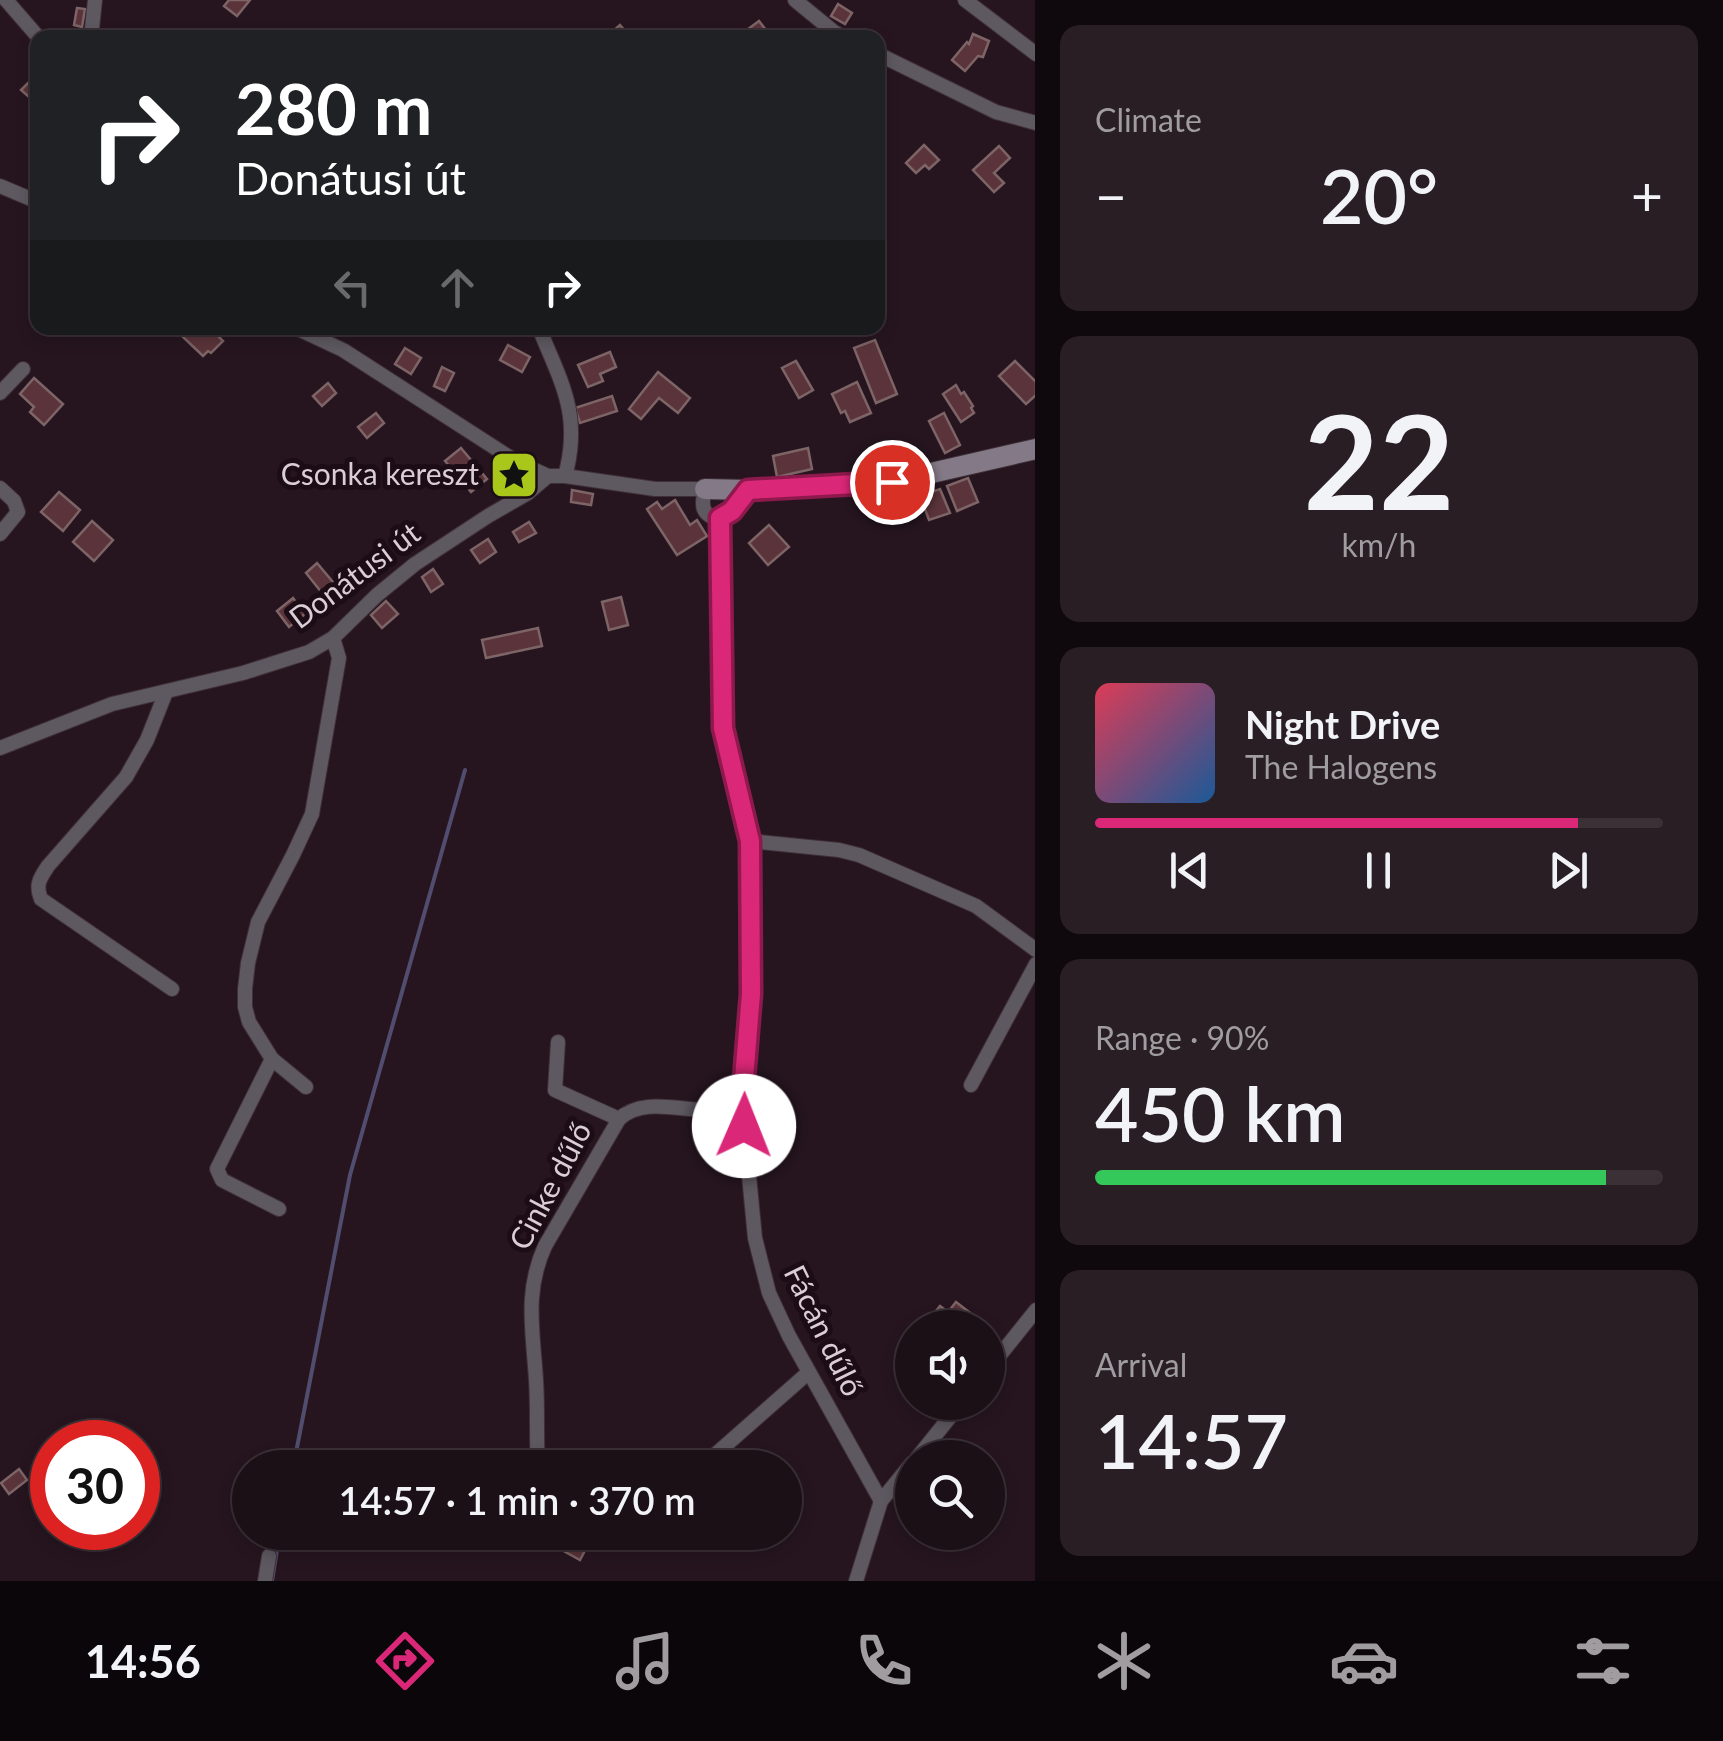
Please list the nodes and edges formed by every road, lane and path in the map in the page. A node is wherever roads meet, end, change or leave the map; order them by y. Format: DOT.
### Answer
graph roads {
  1 [pos="6,0"];
  2 [pos="96,0"];
  3 [pos="795,0"];
  4 [pos="965,0"];
  5 [pos="32,30"];
  6 [pos="92,30"];
  7 [pos="832,30"];
  8 [pos="1035,53"];
  9 [pos="885,57"];
  10 [pos="1035,123"];
  11 [pos="0,186"];
  12 [pos="30,199"];
  13 [pos="311,335"];
  14 [pos="542,335"];
  15 [pos="23,369"];
  16 [pos="0,393"];
  17 [pos="1035,449"];
  18 [pos="548,476"];
  19 [pos="566,476"];
  20 [pos="0,488"];
  21 [pos="705,489"];
  22 [pos="748,490"];
  23 [pos="720,518"];
  24 [pos="0,534"];
  25 [pos="332,638"];
  26 [pos="166,692"];
  27 [pos="0,748"];
  28 [pos="750,841"];
  29 [pos="1035,949"];
  30 [pos="1035,966"];
  31 [pos="172,989"];
  32 [pos="558,1042"];
  33 [pos="272,1059"];
  34 [pos="970,1085"];
  35 [pos="306,1087"];
  36 [pos="742,1103"];
  37 [pos="619,1119"];
  38 [pos="279,1209"];
  39 [pos="1035,1311"];
  40 [pos="1005,1349"];
  41 [pos="808,1372"];
  42 [pos="947,1420"];
  43 [pos="931,1440"];
  44 [pos="538,1450"];
  45 [pos="720,1450"];
  46 [pos="895,1484"];
  47 [pos="881,1500"];
  48 [pos="269,1556"];
  49 [pos="265,1581"];
  50 [pos="856,1581"];
  1 -- 5 [label="street"];
  2 -- 6 [label="street"];
  3 -- 7 [label="street"];
  4 -- 8 [label="street"];
  9 -- 10 [label="street"];
  11 -- 12 [label="street"];
  13 -- 18 [label="street"];
  14 -- 19 [label="street"];
  15 -- 16 [label="street"];
  17 -- 22 [label="street"];
  18 -- 19 [label="street"];
  18 -- 25 [label="street, Donátusi út"];
  19 -- 21 [label="street"];
  20 -- 24 [label="street"];
  21 -- 22 [label="street"];
  21 -- 23 [label="street, Fácán dűlő"];
  22 -- 23 [label="street"];
  23 -- 28 [label="street, Fácán dűlő"];
  25 -- 26 [label="street, Donátusi út"];
  25 -- 33 [label="street"];
  26 -- 27 [label="street, Donátusi út"];
  26 -- 31 [label="street"];
  28 -- 29 [label="street"];
  28 -- 36 [label="street, Fácán dűlő"];
  30 -- 34 [label="street"];
  32 -- 37 [label="street"];
  33 -- 35 [label="street"];
  33 -- 38 [label="street"];
  36 -- 37 [label="street, Cinke dűlő"];
  36 -- 41 [label="street, Fácán dűlő"];
  37 -- 44 [label="street, Cinke dűlő"];
  39 -- 40 [label="street"];
  41 -- 45 [label="street"];
  41 -- 47 [label="street, Fácán dűlő"];
  42 -- 43 [label="street"];
  46 -- 47 [label="street"];
  47 -- 50 [label="street"];
  48 -- 49 [label="street"];
}
